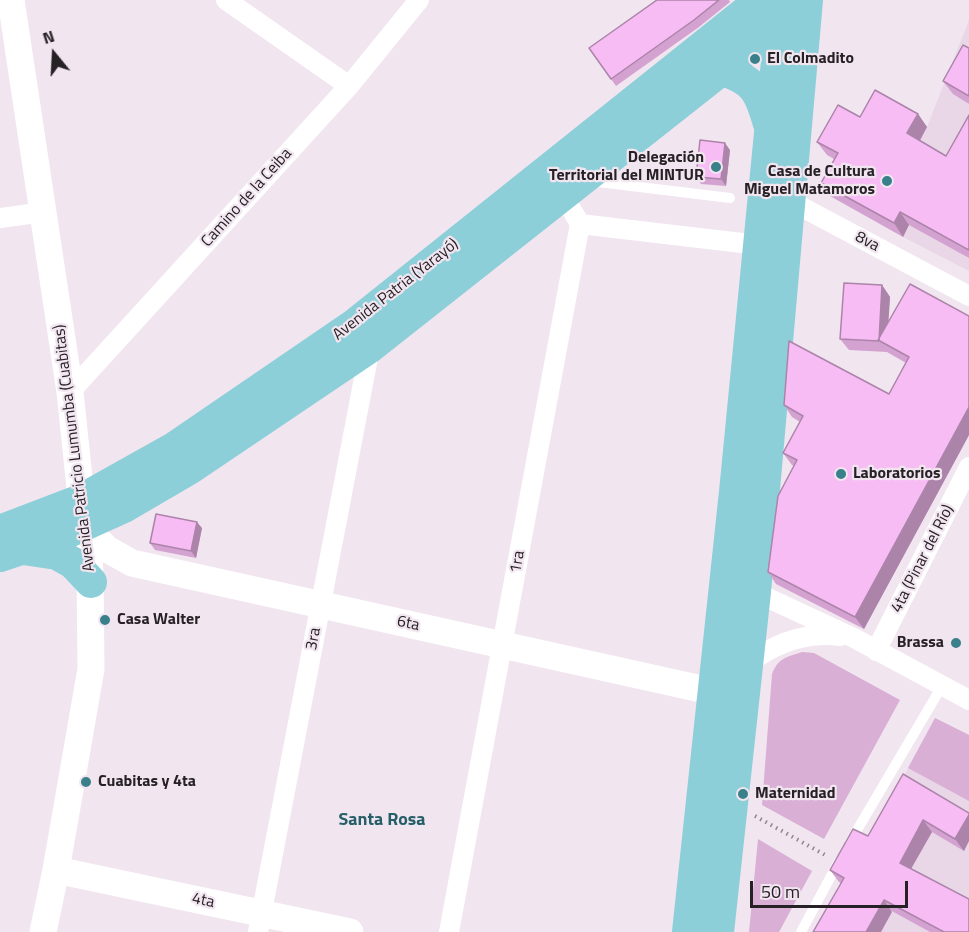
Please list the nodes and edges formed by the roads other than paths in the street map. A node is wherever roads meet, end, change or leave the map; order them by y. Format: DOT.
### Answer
graph roads {
  1 [pos="11,0"];
  2 [pos="226,0"];
  3 [pos="419,0"];
  4 [pos="807,0"];
  5 [pos="779,5"];
  6 [pos="722,70"];
  7 [pos="349,86"];
  8 [pos="770,128"];
  9 [pos="573,188"];
  10 [pos="776,194"];
  11 [pos="729,198"];
  12 [pos="44,212"];
  13 [pos="0,218"];
  14 [pos="580,224"];
  15 [pos="759,245"];
  16 [pos="969,296"];
  17 [pos="370,347"];
  18 [pos="70,393"];
  19 [pos="969,467"];
  20 [pos="83,513"];
  21 [pos="6,545"];
  22 [pos="91,582"];
  23 [pos="755,592"];
  24 [pos="320,605"];
  25 [pos="854,638"];
  26 [pos="502,645"];
  27 [pos="876,651"];
  28 [pos="747,664"];
  29 [pos="942,686"];
  30 [pos="713,691"];
  31 [pos="743,698"];
  32 [pos="969,700"];
  33 [pos="56,870"];
  34 [pos="259,923"];
  35 [pos="43,932"];
  36 [pos="350,932"];
  37 [pos="450,932"];
  38 [pos="688,932"];
  39 [pos="718,932"];
  40 [pos="801,932"];
  1 -- 12 [label="street, Avenida Patricio Lumumba (Cuabitas)"];
  2 -- 7 [label="street"];
  3 -- 7 [label="street, Camino de la Ceiba"];
  4 -- 10 [label="main road"];
  5 -- 6 [label="main road, Avenida Patria (Yarayó)"];
  5 -- 8 [label="main road"];
  5 -- 20 [label="main road, Avenida Patria (Yarayó)"];
  6 -- 8 [label="main road"];
  6 -- 9 [label="main road, Avenida Patria (Yarayó)"];
  7 -- 18 [label="street, Camino de la Ceiba"];
  8 -- 10 [label="main road"];
  9 -- 11 [label="lane"];
  9 -- 14 [label="street"];
  9 -- 17 [label="main road, Avenida Patria (Yarayó)"];
  10 -- 15 [label="main road"];
  10 -- 16 [label="street, 8va"];
  10 -- 23 [label="main road"];
  12 -- 13 [label="street"];
  12 -- 18 [label="street, Avenida Patricio Lumumba (Cuabitas)"];
  14 -- 15 [label="street"];
  14 -- 26 [label="street, 1ra"];
  15 -- 30 [label="main road"];
  17 -- 20 [label="main road, Avenida Patria (Yarayó)"];
  17 -- 24 [label="street, 3ra"];
  18 -- 20 [label="street, Avenida Patricio Lumumba (Cuabitas)"];
  19 -- 27 [label="street, 4ta (Pinar del Río)"];
  20 -- 21 [label="main road, Avenida Patria (Yarayó)"];
  20 -- 22 [label="street, Avenida Patricio Lumumba (Cuabitas)"];
  20 -- 24 [label="street, 6ta"];
  21 -- 22 [label="main road"];
  22 -- 33 [label="street, Avenida Patricio Lumumba (Cuabitas)"];
  23 -- 25 [label="street"];
  23 -- 28 [label="main road"];
  24 -- 26 [label="street, 6ta"];
  24 -- 34 [label="street, 3ra"];
  25 -- 27 [label="street"];
  25 -- 28 [label="street"];
  26 -- 30 [label="street, 6ta"];
  26 -- 37 [label="street, 1ra"];
  27 -- 29 [label="street"];
  28 -- 31 [label="main road"];
  29 -- 32 [label="street"];
  29 -- 40 [label="lane"];
  30 -- 31 [label="street, 6ta"];
  30 -- 38 [label="main road"];
  31 -- 39 [label="main road"];
  33 -- 34 [label="street, 4ta"];
  33 -- 35 [label="street, Avenida Patricio Lumumba (Cuabitas)"];
  34 -- 36 [label="street, 4ta"];
}
